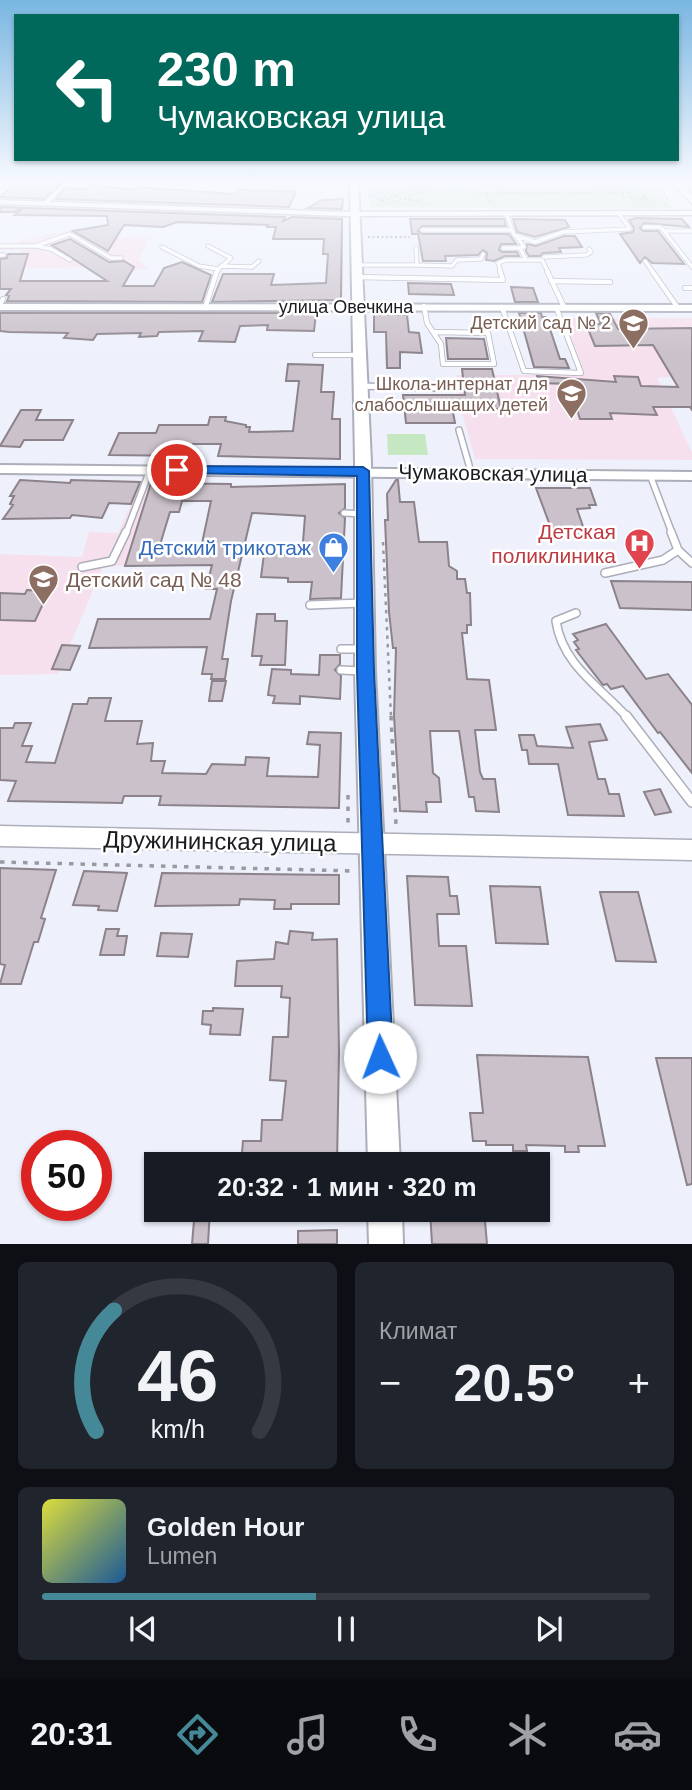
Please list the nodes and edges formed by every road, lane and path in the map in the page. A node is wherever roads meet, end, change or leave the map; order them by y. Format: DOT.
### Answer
graph roads {
  1 [pos="58,238"];
  2 [pos="77,238"];
  3 [pos="355,238"];
  4 [pos="517,238"];
  5 [pos="523,238"];
  6 [pos="546,238"];
  7 [pos="670,238"];
  8 [pos="535,242"];
  9 [pos="35,246"];
  10 [pos="208,246"];
  11 [pos="0,247"];
  12 [pos="162,247"];
  13 [pos="415,248"];
  14 [pos="503,248"];
  15 [pos="520,248"];
  16 [pos="589,249"];
  17 [pos="483,254"];
  18 [pos="121,258"];
  19 [pos="70,260"];
  20 [pos="526,260"];
  21 [pos="543,260"];
  22 [pos="259,261"];
  23 [pos="551,261"];
  24 [pos="645,261"];
  25 [pos="416,265"];
  26 [pos="692,267"];
  27 [pos="220,268"];
  28 [pos="356,271"];
  29 [pos="551,281"];
  30 [pos="610,282"];
  31 [pos="685,288"];
  32 [pos="692,288"];
  33 [pos="1,303"];
  34 [pos="424,306"];
  35 [pos="357,307"];
  36 [pos="502,307"];
  37 [pos="560,307"];
  38 [pos="205,308"];
  39 [pos="678,308"];
  40 [pos="692,308"];
  41 [pos="435,332"];
  42 [pos="315,355"];
  43 [pos="358,355"];
  44 [pos="360,386"];
  45 [pos="441,388"];
  46 [pos="459,430"];
  47 [pos="0,469"];
  48 [pos="150,470"];
  49 [pos="363,471"];
  50 [pos="471,472"];
  51 [pos="650,475"];
  52 [pos="692,475"];
  53 [pos="383,540"];
  54 [pos="678,550"];
  55 [pos="692,563"];
  56 [pos="82,567"];
  57 [pos="605,573"];
  58 [pos="364,603"];
  59 [pos="310,605"];
  60 [pos="576,613"];
  61 [pos="341,649"];
  62 [pos="365,649"];
  63 [pos="341,670"];
  64 [pos="365,671"];
  65 [pos="692,802"];
  66 [pos="0,836"];
  67 [pos="373,844"];
  68 [pos="397,845"];
  69 [pos="692,850"];
  70 [pos="0,862"];
  71 [pos="374,871"];
  72 [pos="384,1152"];
  73 [pos="385,1222"];
  74 [pos="386,1244"];
  1 -- 9 [label="lane"];
  2 -- 18 [label="lane"];
  3 -- 28 [label="main road"];
  4 -- 15 [label="lane"];
  5 -- 8 [label="lane"];
  6 -- 8 [label="lane"];
  7 -- 26 [label="lane"];
  8 -- 21 [label="lane"];
  9 -- 11 [label="lane"];
  9 -- 19 [label="lane"];
  10 -- 27 [label="lane"];
  12 -- 27 [label="lane"];
  13 -- 25 [label="lane"];
  14 -- 15 [label="lane"];
  15 -- 20 [label="lane"];
  16 -- 21 [label="lane"];
  17 -- 25 [label="lane"];
  20 -- 21 [label="lane"];
  20 -- 28 [label="lane"];
  21 -- 23 [label="lane"];
  21 -- 29 [label="lane"];
  22 -- 27 [label="lane"];
  24 -- 39 [label="lane"];
  25 -- 28 [label="lane"];
  27 -- 38 [label="lane"];
  28 -- 35 [label="main road"];
  29 -- 30 [label="lane"];
  29 -- 37 [label="lane"];
  31 -- 32 [label="lane"];
  33 -- 38 [label="street, улица Овечкина"];
  34 -- 35 [label="street, улица Овечкина"];
  34 -- 36 [label="street, улица Овечкина"];
  34 -- 41 [label="lane"];
  35 -- 38 [label="street, улица Овечкина"];
  35 -- 43 [label="main road"];
  36 -- 37 [label="street, улица Овечкина"];
  36 -- 37 [label="lane"];
  37 -- 39 [label="street, улица Овечкина"];
  39 -- 40 [label="street, улица Овечкина"];
  41 -- 41 [label="lane"];
  42 -- 43 [label="lane"];
  43 -- 44 [label="main road"];
  44 -- 45 [label="lane"];
  44 -- 49 [label="main road"];
  46 -- 50 [label="lane"];
  47 -- 48 [label="street, Чумаковская улица"];
  48 -- 49 [label="street, Чумаковская улица"];
  48 -- 56 [label="lane"];
  49 -- 50 [label="street, Чумаковская улица"];
  49 -- 58 [label="main road"];
  50 -- 51 [label="street, Чумаковская улица"];
  51 -- 52 [label="street, Чумаковская улица"];
  51 -- 54 [label="lane"];
  53 -- 68 [label="path"];
  54 -- 55 [label="lane"];
  54 -- 57 [label="lane"];
  58 -- 59 [label="lane"];
  58 -- 62 [label="main road"];
  60 -- 65 [label="lane"];
  61 -- 62 [label="lane"];
  62 -- 64 [label="main road"];
  63 -- 64 [label="lane"];
  64 -- 67 [label="main road"];
  66 -- 67 [label="street, Дружининская улица"];
  67 -- 68 [label="street, Дружининская улица"];
  67 -- 71 [label="main road"];
  68 -- 69 [label="street, Дружининская улица"];
  70 -- 71 [label="path"];
  71 -- 72 [label="main road"];
  73 -- 74 [label="main road"];
}
